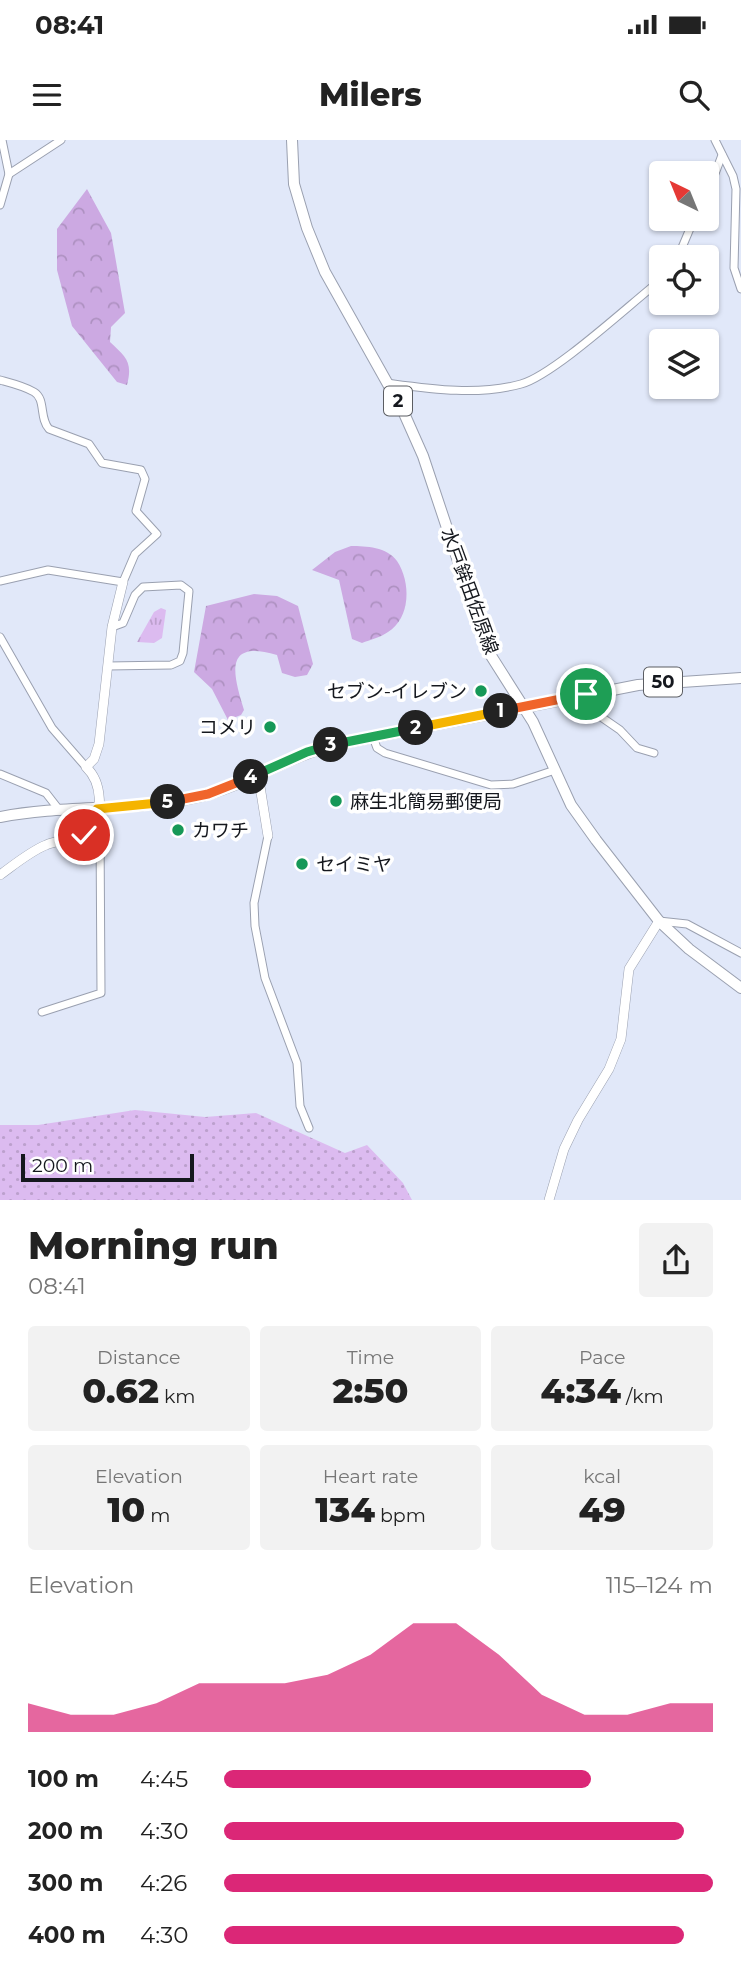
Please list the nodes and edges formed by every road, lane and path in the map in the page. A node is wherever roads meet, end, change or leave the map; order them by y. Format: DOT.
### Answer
graph roads {
  1 [pos="2,140"];
  2 [pos="61,140"];
  3 [pos="292,140"];
  4 [pos="715,140"];
  5 [pos="722,155"];
  6 [pos="719,163"];
  7 [pos="9,173"];
  8 [pos="0,205"];
  9 [pos="649,289"];
  10 [pos="741,289"];
  11 [pos="0,380"];
  12 [pos="387,383"];
  13 [pos="0,581"];
  14 [pos="123,582"];
  15 [pos="112,627"];
  16 [pos="0,637"];
  17 [pos="108,666"];
  18 [pos="741,678"];
  19 [pos="586,694"];
  20 [pos="524,707"];
  21 [pos="373,737"];
  22 [pos="654,753"];
  23 [pos="86,767"];
  24 [pos="555,770"];
  25 [pos="0,774"];
  26 [pos="258,774"];
  27 [pos="97,809"];
  28 [pos="60,811"];
  29 [pos="0,817"];
  30 [pos="94,822"];
  31 [pos="268,836"];
  32 [pos="0,876"];
  33 [pos="659,920"];
  34 [pos="741,953"];
  35 [pos="741,988"];
  36 [pos="42,1012"];
  37 [pos="309,1128"];
  38 [pos="549,1200"];
  1 -- 7 [label="street"];
  2 -- 7 [label="street"];
  3 -- 12 [label="main road, 水戸鉾田佐原線 / 2"];
  4 -- 5 [label="street"];
  5 -- 6 [label="street"];
  5 -- 10 [label="street"];
  7 -- 8 [label="street"];
  9 -- 12 [label="street"];
  11 -- 14 [label="street"];
  12 -- 20 [label="main road, 水戸鉾田佐原線 / 2"];
  13 -- 14 [label="street"];
  14 -- 15 [label="street"];
  15 -- 17 [label="street"];
  15 -- 17 [label="street"];
  16 -- 23 [label="street"];
  17 -- 23 [label="street"];
  18 -- 19 [label="main road, 50"];
  19 -- 20 [label="main road, 50"];
  19 -- 22 [label="street"];
  20 -- 21 [label="main road, 50"];
  20 -- 24 [label="main road, 水戸鉾田佐原線 / 2"];
  21 -- 24 [label="street"];
  21 -- 26 [label="main road, 50"];
  23 -- 27 [label="street"];
  24 -- 33 [label="main road, 水戸鉾田佐原線 / 2"];
  25 -- 28 [label="street"];
  26 -- 27 [label="main road, 50"];
  26 -- 31 [label="street"];
  27 -- 28 [label="main road, 50"];
  27 -- 30 [label="street"];
  28 -- 29 [label="main road, 50"];
  30 -- 32 [label="street"];
  30 -- 36 [label="street"];
  31 -- 37 [label="street"];
  33 -- 34 [label="street"];
  33 -- 35 [label="main road, 水戸鉾田佐原線 / 2"];
  33 -- 38 [label="street"];
}
